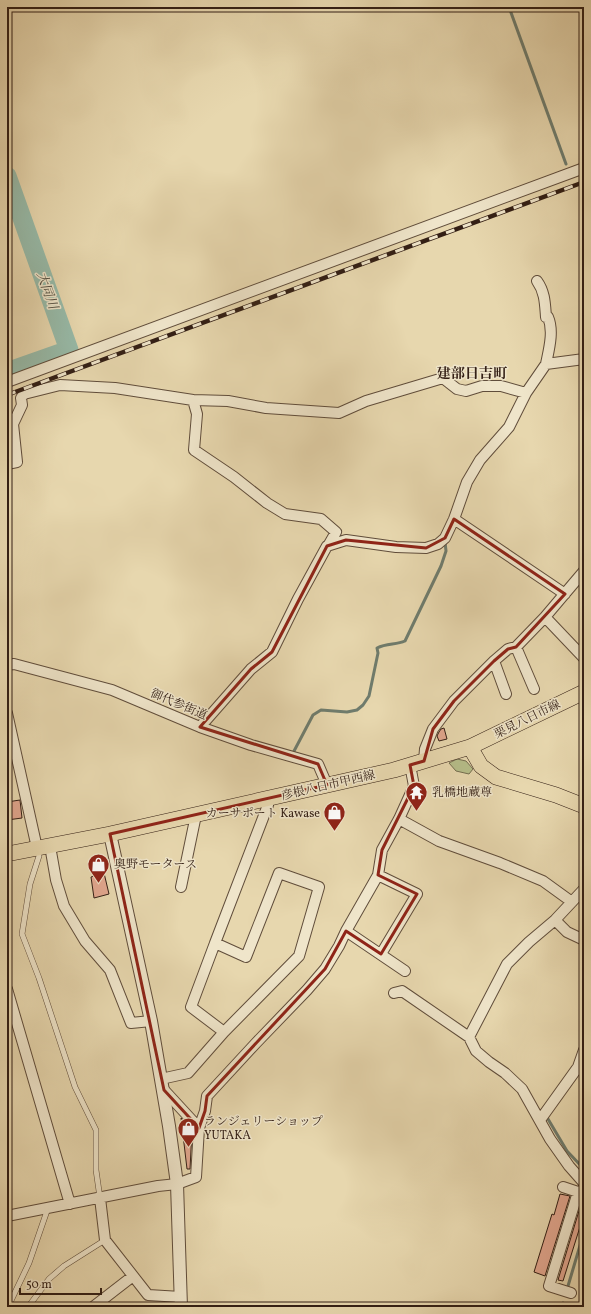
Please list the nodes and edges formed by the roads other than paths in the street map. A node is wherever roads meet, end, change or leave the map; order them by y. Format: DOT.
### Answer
graph roads {
  1 [pos="584,168"];
  2 [pos="537,281"];
  3 [pos="584,359"];
  4 [pos="546,364"];
  5 [pos="7,382"];
  6 [pos="526,393"];
  7 [pos="193,400"];
  8 [pos="7,464"];
  9 [pos="454,520"];
  10 [pos="328,546"];
  11 [pos="584,571"];
  12 [pos="581,581"];
  13 [pos="565,594"];
  14 [pos="545,617"];
  15 [pos="516,647"];
  16 [pos="584,658"];
  17 [pos="494,661"];
  18 [pos="7,665"];
  19 [pos="534,689"];
  20 [pos="584,692"];
  21 [pos="506,694"];
  22 [pos="7,713"];
  23 [pos="200,727"];
  24 [pos="470,747"];
  25 [pos="417,763"];
  26 [pos="327,785"];
  27 [pos="269,799"];
  28 [pos="584,806"];
  29 [pos="196,815"];
  30 [pos="399,819"];
  31 [pos="110,834"];
  32 [pos="43,847"];
  33 [pos="7,854"];
  34 [pos="378,875"];
  35 [pos="181,887"];
  36 [pos="584,889"];
  37 [pos="572,902"];
  38 [pos="555,920"];
  39 [pos="346,931"];
  40 [pos="584,940"];
  41 [pos="215,943"];
  42 [pos="381,954"];
  43 [pos="404,971"];
  44 [pos="7,989"];
  45 [pos="394,993"];
  46 [pos="150,1021"];
  47 [pos="224,1032"];
  48 [pos="469,1037"];
  49 [pos="584,1050"];
  50 [pos="162,1085"];
  51 [pos="540,1120"];
  52 [pos="199,1128"];
  53 [pos="584,1183"];
  54 [pos="177,1184"];
  55 [pos="563,1187"];
  56 [pos="581,1191"];
  57 [pos="100,1198"];
  58 [pos="70,1204"];
  59 [pos="48,1208"];
  60 [pos="7,1217"];
  61 [pos="105,1240"];
  62 [pos="133,1276"];
  63 [pos="571,1293"];
  64 [pos="181,1302"];
  65 [pos="8,1307"];
  66 [pos="28,1307"];
  67 [pos="93,1307"];
  1 -- 5 [label="street"];
  2 -- 4 [label="street"];
  3 -- 4 [label="street"];
  4 -- 6 [label="street"];
  6 -- 7 [label="street"];
  6 -- 9 [label="street"];
  7 -- 8 [label="street"];
  7 -- 10 [label="street"];
  9 -- 10 [label="street"];
  9 -- 13 [label="street"];
  10 -- 23 [label="street"];
  11 -- 12 [label="street"];
  12 -- 13 [label="street"];
  13 -- 14 [label="street"];
  14 -- 15 [label="street"];
  14 -- 16 [label="street"];
  15 -- 17 [label="street"];
  15 -- 19 [label="street"];
  17 -- 21 [label="street"];
  17 -- 25 [label="street"];
  18 -- 23 [label="street, 御代参街道"];
  20 -- 24 [label="main road, 栗見八日市線"];
  22 -- 32 [label="street"];
  23 -- 26 [label="street, 御代参街道"];
  24 -- 25 [label="main road, 彦根八日市甲西線"];
  24 -- 28 [label="main road"];
  25 -- 26 [label="main road, 彦根八日市甲西線"];
  25 -- 30 [label="street"];
  26 -- 27 [label="main road, 彦根八日市甲西線"];
  27 -- 29 [label="main road, 彦根八日市甲西線"];
  27 -- 41 [label="street"];
  29 -- 31 [label="main road, 彦根八日市甲西線"];
  29 -- 35 [label="street"];
  30 -- 34 [label="street"];
  30 -- 37 [label="street"];
  31 -- 32 [label="main road, 彦根八日市甲西線"];
  31 -- 46 [label="street"];
  32 -- 33 [label="main road, 彦根八日市甲西線"];
  32 -- 46 [label="street"];
  32 -- 57 [label="lane"];
  34 -- 39 [label="street"];
  34 -- 42 [label="street"];
  36 -- 37 [label="street"];
  37 -- 38 [label="street"];
  38 -- 40 [label="street"];
  38 -- 48 [label="street"];
  39 -- 42 [label="street"];
  39 -- 52 [label="street"];
  41 -- 47 [label="street"];
  41 -- 47 [label="street"];
  42 -- 43 [label="street"];
  44 -- 58 [label="street"];
  45 -- 48 [label="street"];
  46 -- 50 [label="street"];
  47 -- 50 [label="street"];
  48 -- 51 [label="street"];
  49 -- 51 [label="street"];
  50 -- 52 [label="street"];
  50 -- 54 [label="street"];
  51 -- 53 [label="street"];
  52 -- 54 [label="street"];
  54 -- 57 [label="street"];
  54 -- 64 [label="street"];
  55 -- 56 [label="street"];
  56 -- 63 [label="street"];
  57 -- 58 [label="street"];
  57 -- 61 [label="street"];
  58 -- 59 [label="street"];
  59 -- 60 [label="street"];
  59 -- 65 [label="lane"];
  61 -- 62 [label="street"];
  61 -- 66 [label="lane"];
  62 -- 64 [label="street"];
  62 -- 67 [label="street"];
}
